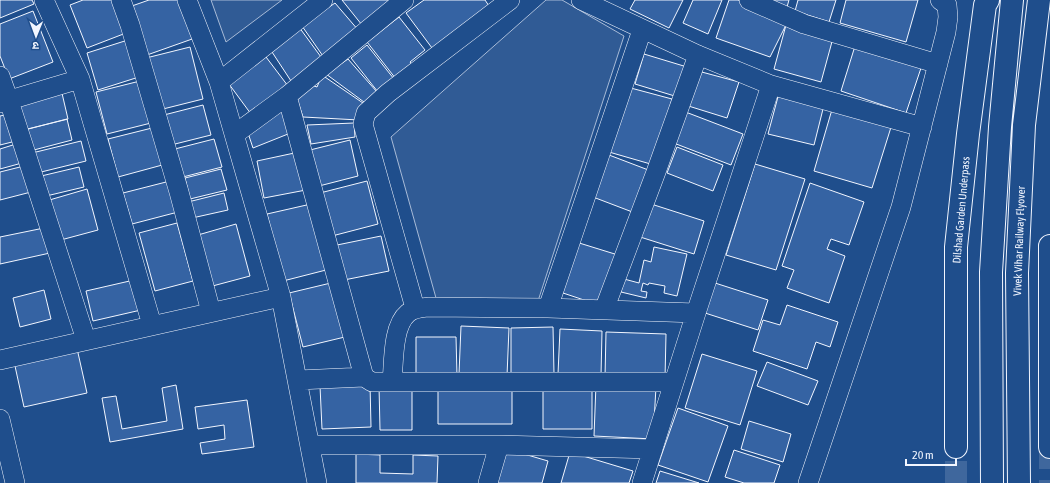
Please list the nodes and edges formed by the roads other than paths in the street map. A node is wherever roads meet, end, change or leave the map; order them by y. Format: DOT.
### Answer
graph roads {
  1 [pos="44,0"];
  2 [pos="121,0"];
  3 [pos="187,0"];
  4 [pos="323,0"];
  5 [pos="404,0"];
  6 [pos="510,0"];
  7 [pos="581,0"];
  8 [pos="749,0"];
  9 [pos="940,0"];
  10 [pos="988,0"];
  11 [pos="1039,0"];
  12 [pos="1012,5"];
  13 [pos="642,30"];
  14 [pos="698,55"];
  15 [pos="938,64"];
  16 [pos="0,76"];
  17 [pos="80,79"];
  18 [pos="219,82"];
  19 [pos="771,85"];
  20 [pos="286,96"];
  21 [pos="5,102"];
  22 [pos="922,127"];
  23 [pos="235,134"];
  24 [pos="1050,246"];
  25 [pos="281,297"];
  26 [pos="415,308"];
  27 [pos="548,308"];
  28 [pos="604,310"];
  29 [pos="212,312"];
  30 [pos="696,313"];
  31 [pos="152,325"];
  32 [pos="86,340"];
  33 [pos="0,360"];
  34 [pos="364,377"];
  35 [pos="298,380"];
  36 [pos="392,382"];
  37 [pos="674,382"];
  38 [pos="0,419"];
  39 [pos="310,445"];
  40 [pos="499,445"];
  41 [pos="956,447"];
  42 [pos="1050,447"];
  43 [pos="653,449"];
  44 [pos="15,483"];
  45 [pos="317,483"];
  46 [pos="488,483"];
  47 [pos="642,483"];
  48 [pos="808,483"];
  49 [pos="992,483"];
  50 [pos="1019,483"];
  1 -- 17 [label="street"];
  2 -- 29 [label="street"];
  3 -- 18 [label="street"];
  4 -- 18 [label="street"];
  5 -- 20 [label="street"];
  6 -- 26 [label="street"];
  7 -- 13 [label="street"];
  8 -- 15 [label="street"];
  9 -- 15 [label="street"];
  10 -- 41 [label="main road, Dilshad Garden Underpass"];
  11 -- 50 [label="main road, Vivek Vihar Railway Flyover"];
  12 -- 49 [label="main road"];
  13 -- 14 [label="street"];
  13 -- 27 [label="street"];
  14 -- 19 [label="street"];
  14 -- 28 [label="street"];
  15 -- 22 [label="street"];
  16 -- 21 [label="street"];
  17 -- 21 [label="street"];
  17 -- 31 [label="street"];
  18 -- 23 [label="street"];
  19 -- 22 [label="street"];
  19 -- 30 [label="street"];
  20 -- 23 [label="street"];
  20 -- 34 [label="street"];
  21 -- 32 [label="street"];
  22 -- 48 [label="street"];
  23 -- 25 [label="street"];
  24 -- 42 [label="main road"];
  25 -- 29 [label="street"];
  25 -- 35 [label="street"];
  26 -- 27 [label="street"];
  26 -- 36 [label="street"];
  27 -- 28 [label="street"];
  28 -- 30 [label="street"];
  29 -- 31 [label="street"];
  30 -- 37 [label="street"];
  31 -- 32 [label="street"];
  32 -- 33 [label="street"];
  34 -- 35 [label="street"];
  34 -- 36 [label="street"];
  35 -- 39 [label="street"];
  36 -- 37 [label="street"];
  37 -- 43 [label="street"];
  38 -- 44 [label="street"];
  39 -- 40 [label="street"];
  39 -- 45 [label="street"];
  40 -- 43 [label="street"];
  40 -- 46 [label="street"];
  43 -- 47 [label="street"];
}
